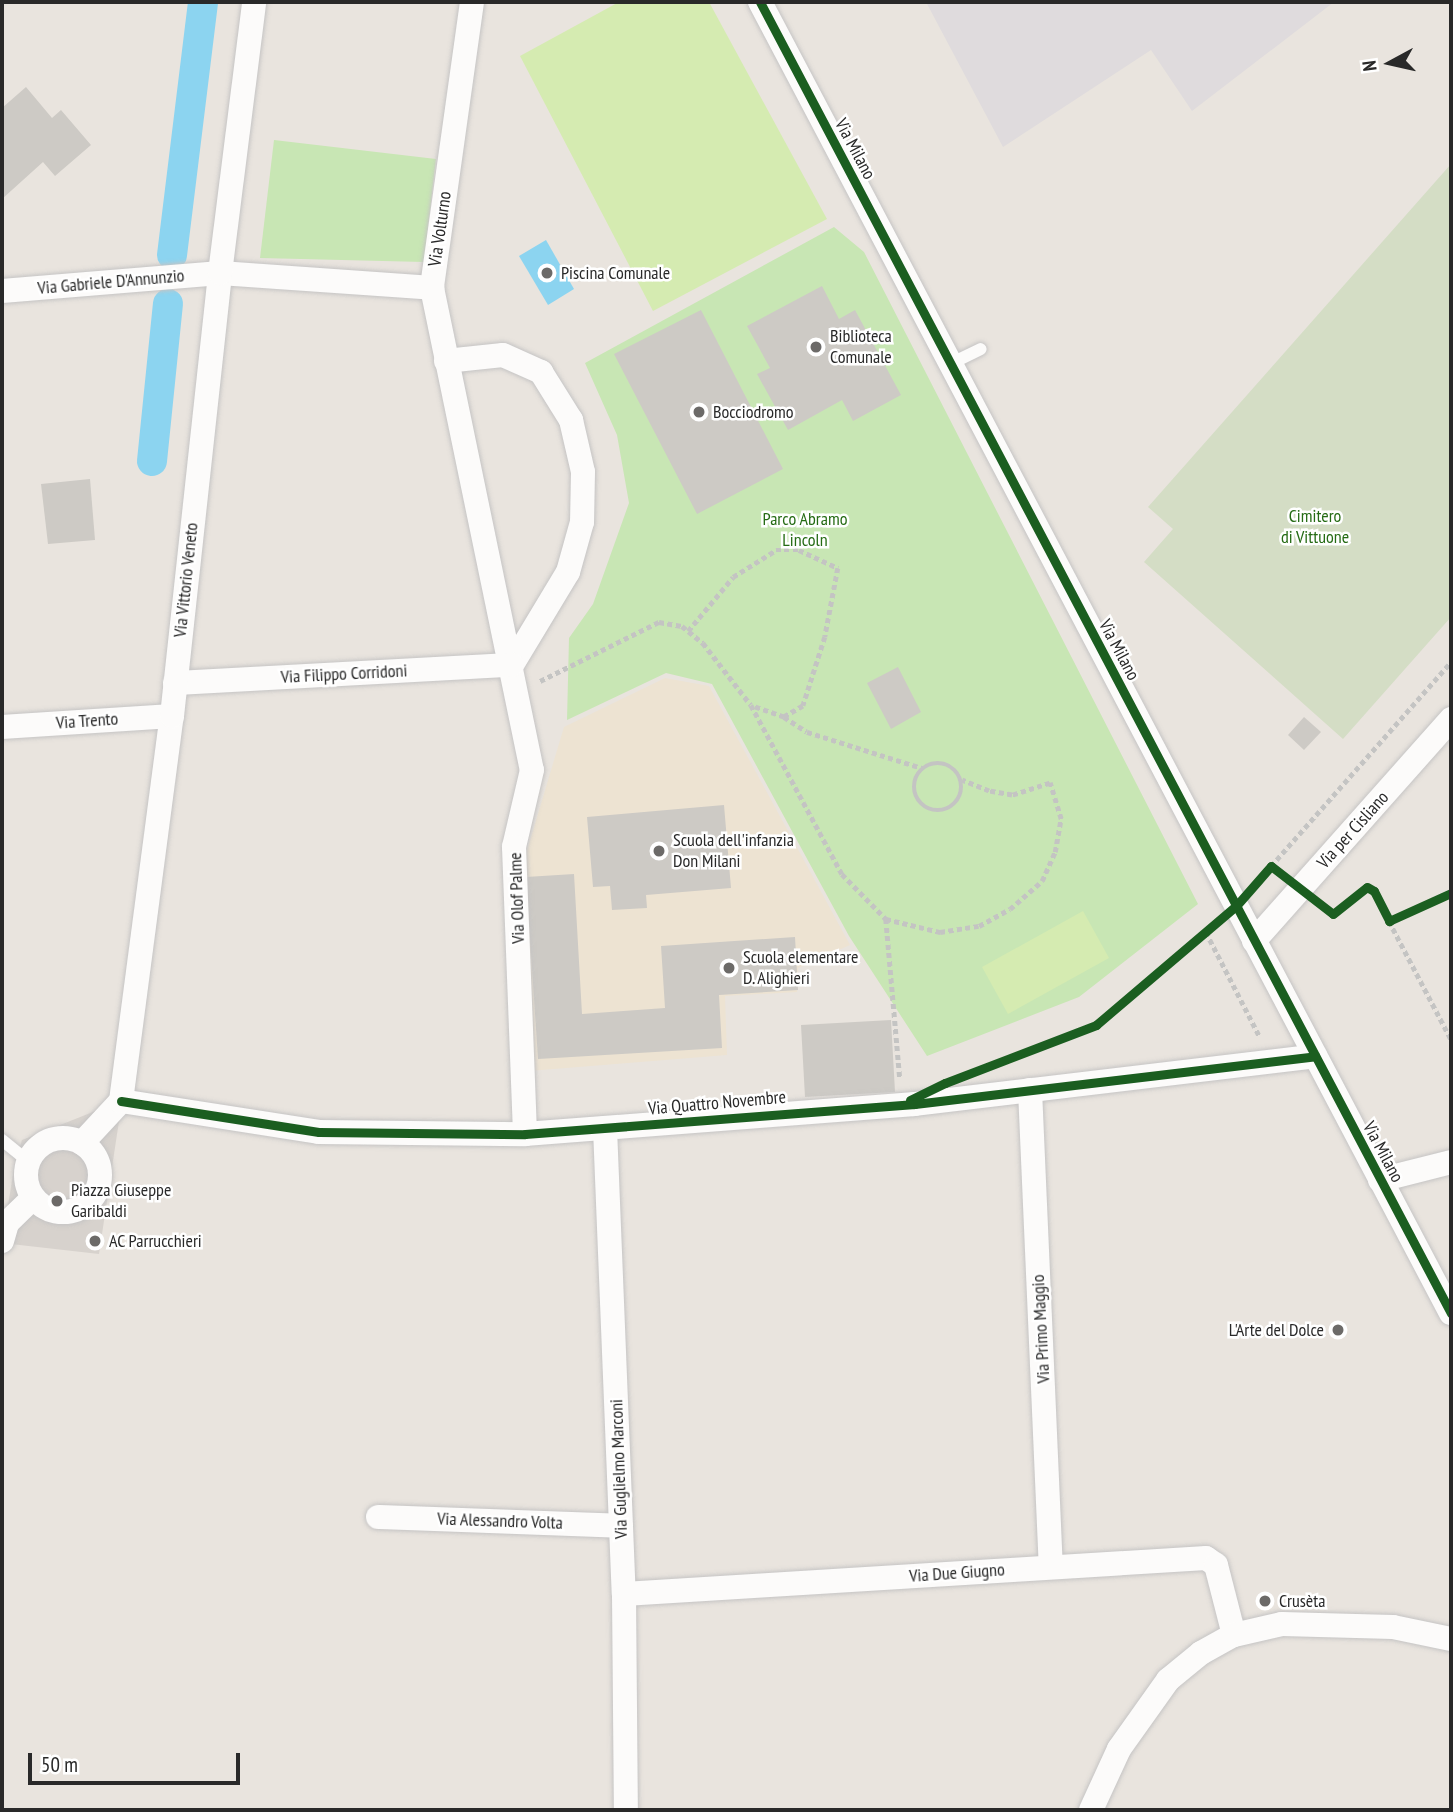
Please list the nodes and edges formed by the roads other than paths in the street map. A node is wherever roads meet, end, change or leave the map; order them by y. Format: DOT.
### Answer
graph roads {
  1 [pos="254,2"];
  2 [pos="472,2"];
  3 [pos="760,2"];
  4 [pos="220,273"];
  5 [pos="432,288"];
  6 [pos="2,291"];
  7 [pos="981,349"];
  8 [pos="446,361"];
  9 [pos="950,364"];
  10 [pos="512,665"];
  11 [pos="175,683"];
  12 [pos="172,716"];
  13 [pos="1451,719"];
  14 [pos="2,727"];
  15 [pos="1254,941"];
  16 [pos="1315,1056"];
  17 [pos="1030,1090"];
  18 [pos="121,1101"];
  19 [pos="605,1128"];
  20 [pos="525,1134"];
  21 [pos="2,1140"];
  22 [pos="82,1143"];
  23 [pos="28,1161"];
  24 [pos="1451,1162"];
  25 [pos="1380,1180"];
  26 [pos="33,1198"];
  27 [pos="2,1241"];
  28 [pos="1451,1313"];
  29 [pos="378,1517"];
  30 [pos="621,1526"];
  31 [pos="1051,1567"];
  32 [pos="624,1594"];
  33 [pos="1234,1635"];
  34 [pos="1451,1639"];
  35 [pos="626,1810"];
  36 [pos="1091,1810"];
  1 -- 4 [label="street, Via Vittorio Veneto"];
  2 -- 5 [label="street, Via Volturno"];
  3 -- 9 [label="street, Via Milano"];
  4 -- 5 [label="street, Via Volturno"];
  4 -- 6 [label="street, Via Gabriele D'Annunzio"];
  4 -- 11 [label="street, Via Vittorio Veneto"];
  5 -- 8 [label="street, Via Olof Palme"];
  7 -- 9 [label="lane"];
  8 -- 10 [label="street, Via Olof Palme"];
  8 -- 10 [label="street"];
  9 -- 15 [label="street, Via Milano"];
  10 -- 11 [label="street, Via Filippo Corridoni"];
  10 -- 20 [label="street, Via Olof Palme"];
  11 -- 12 [label="street, Via Vittorio Veneto"];
  12 -- 14 [label="street, Via Trento"];
  12 -- 18 [label="street, Via Vittorio Veneto"];
  13 -- 15 [label="street, Via per Cisliano"];
  15 -- 16 [label="street, Via Milano"];
  16 -- 17 [label="street, Via Quattro Novembre"];
  16 -- 25 [label="street, Via Milano"];
  17 -- 19 [label="street, Via Quattro Novembre"];
  17 -- 31 [label="street, Via Primo Maggio"];
  18 -- 20 [label="street, Via Quattro Novembre"];
  18 -- 22 [label="street"];
  19 -- 20 [label="street, Via Quattro Novembre"];
  19 -- 30 [label="street, Via Guglielmo Marconi"];
  21 -- 23 [label="lane"];
  22 -- 23 [label="street"];
  22 -- 26 [label="street"];
  23 -- 26 [label="street"];
  24 -- 25 [label="street"];
  25 -- 28 [label="street, Via Milano"];
  26 -- 27 [label="street"];
  29 -- 30 [label="street, Via Alessandro Volta"];
  30 -- 32 [label="street, Via Guglielmo Marconi"];
  31 -- 32 [label="street, Via Due Giugno"];
  31 -- 33 [label="street, Via Due Giugno"];
  32 -- 35 [label="street, Via Guglielmo Marconi"];
  33 -- 34 [label="street"];
  33 -- 36 [label="street"];
}
